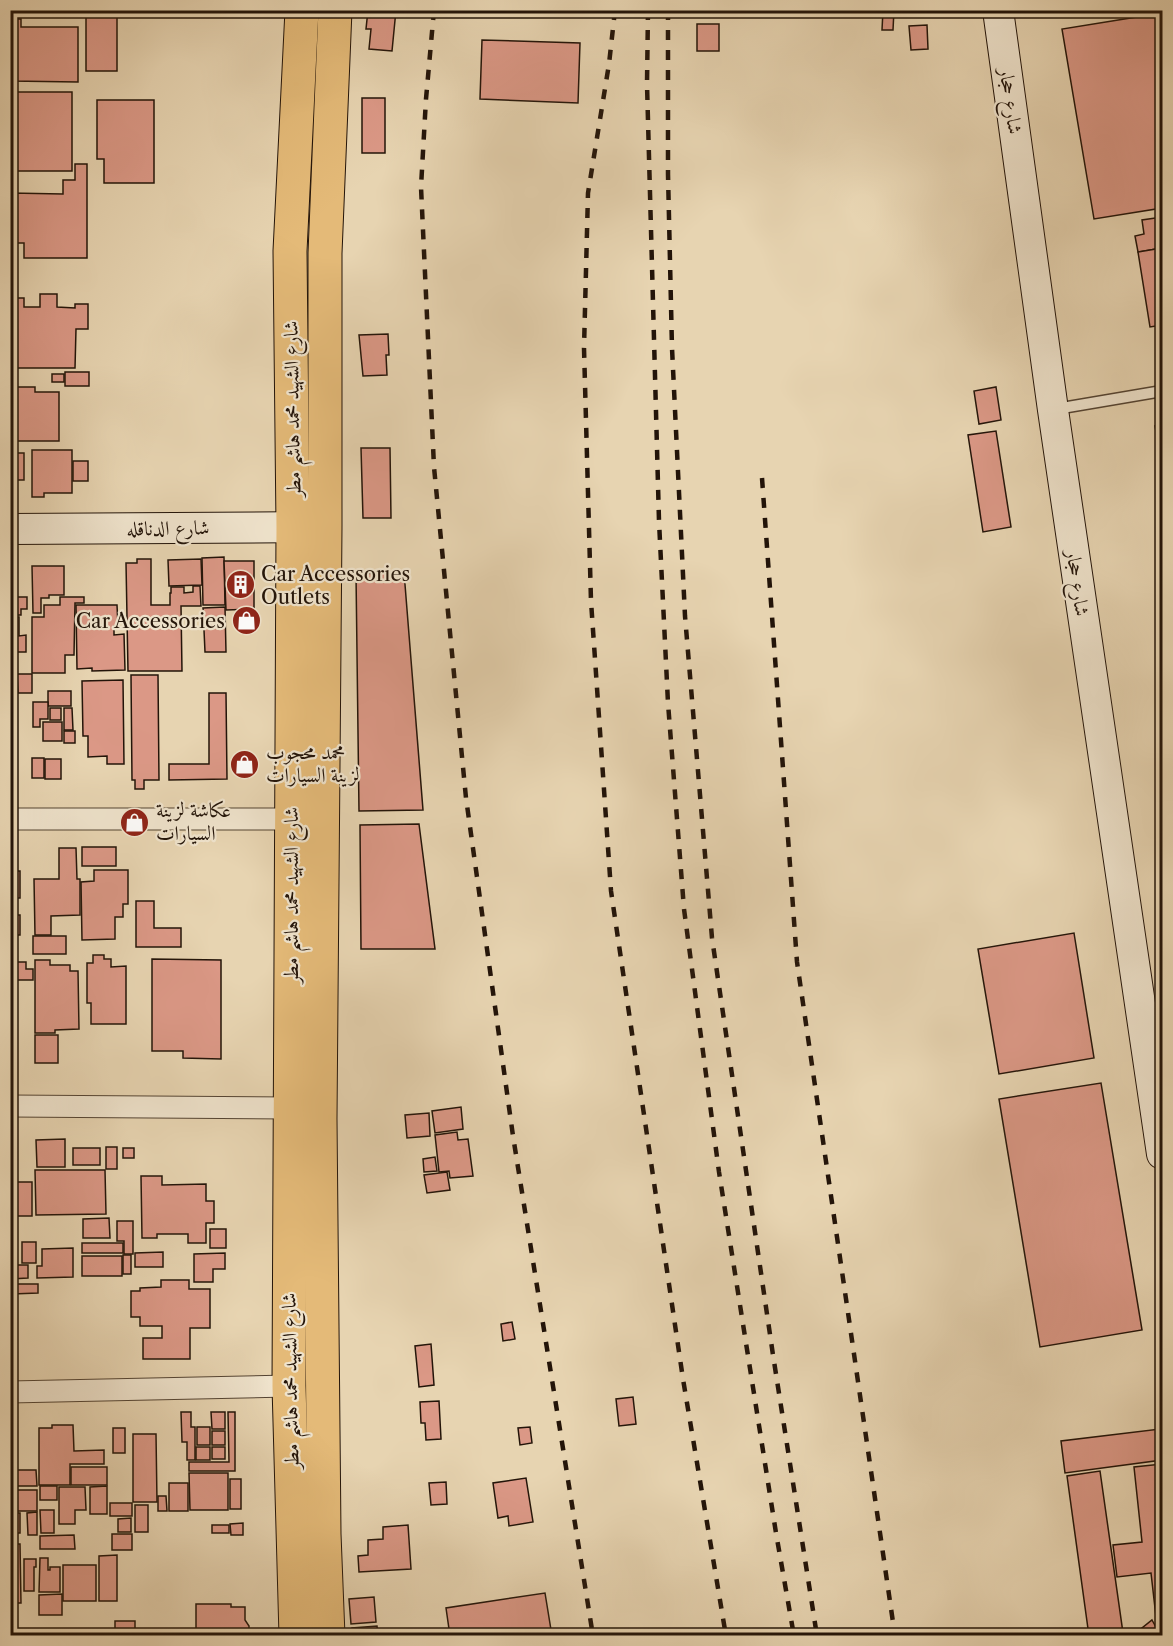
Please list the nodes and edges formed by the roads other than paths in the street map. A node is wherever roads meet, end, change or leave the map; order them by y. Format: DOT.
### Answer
graph roads {
  1 [pos="302,10"];
  2 [pos="335,10"];
  3 [pos="998,10"];
  4 [pos="1162,391"];
  5 [pos="1053,410"];
  6 [pos="293,526"];
  7 [pos="325,527"];
  8 [pos="10,529"];
  9 [pos="10,819"];
  10 [pos="291,819"];
  11 [pos="10,1106"];
  12 [pos="290,1108"];
  13 [pos="1162,1154"];
  14 [pos="289,1386"];
  15 [pos="10,1392"];
  16 [pos="296,1635"];
  17 [pos="328,1635"];
  1 -- 6 [label="main road, شارع الشهيد محمد هاشم مطر"];
  2 -- 7 [label="main road, شارع الشهيد محمد هاشم مطر"];
  3 -- 5 [label="street, شارع حجار"];
  4 -- 5 [label="lane"];
  5 -- 13 [label="street, شارع حجار"];
  6 -- 7 [label="street, شارع الدناقله"];
  6 -- 8 [label="street, شارع الدناقله"];
  6 -- 10 [label="main road, شارع الشهيد محمد هاشم مطر"];
  7 -- 17 [label="main road, شارع الشهيد محمد هاشم مطر"];
  9 -- 10 [label="street"];
  10 -- 12 [label="main road, شارع الشهيد محمد هاشم مطر"];
  11 -- 12 [label="street"];
  12 -- 14 [label="main road, شارع الشهيد محمد هاشم مطر"];
  14 -- 15 [label="street"];
  14 -- 16 [label="main road, شارع الشهيد محمد هاشم مطر"];
}
